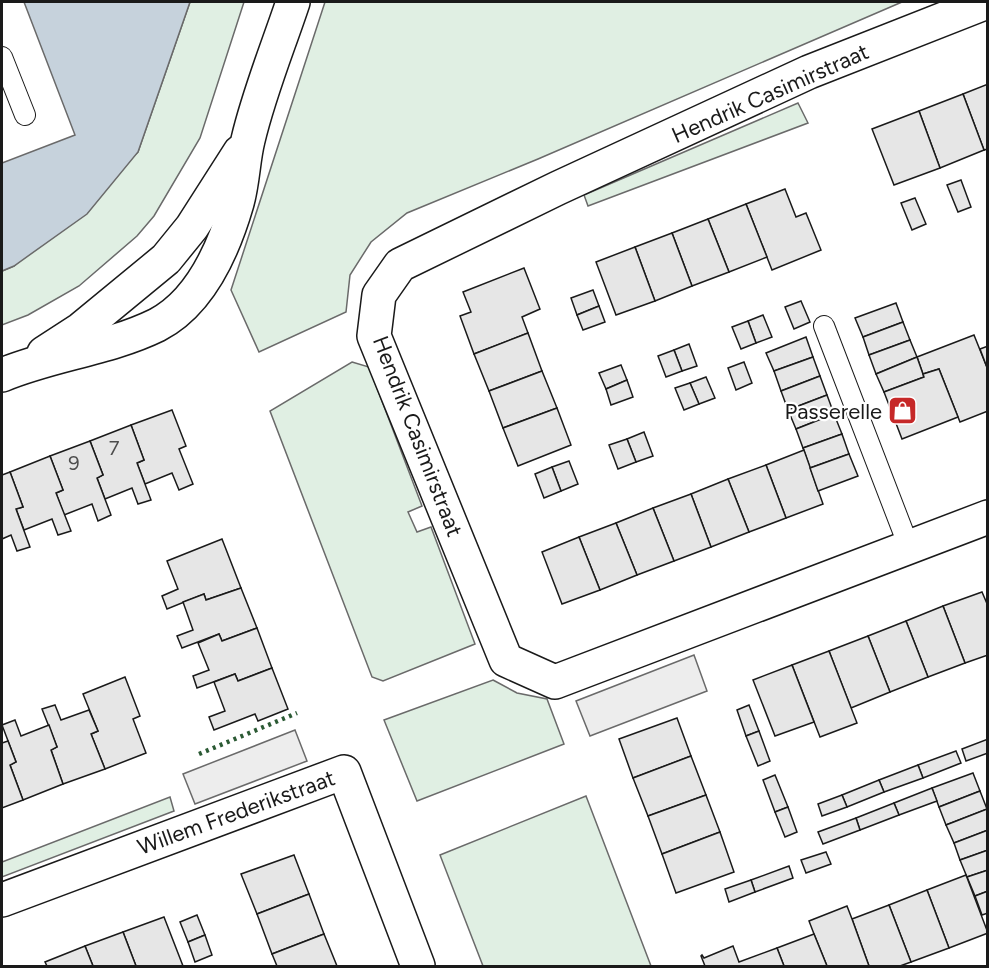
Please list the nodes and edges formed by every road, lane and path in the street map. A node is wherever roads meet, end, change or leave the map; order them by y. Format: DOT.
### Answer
graph roads {
  1 [pos="293,2"];
  2 [pos="987,2"];
  3 [pos="2,57"];
  4 [pos="25,115"];
  5 [pos="248,140"];
  6 [pos="824,326"];
  7 [pos="15,369"];
  8 [pos="987,517"];
  9 [pos="909,547"];
  10 [pos="2,900"];
  11 [pos="418,966"];
  1 -- 5 [label="street"];
  2 -- 9 [label="street, Hendrik Casimirstraat"];
  3 -- 4 [label="lane"];
  5 -- 7 [label="street"];
  5 -- 7 [label="street"];
  6 -- 9 [label="lane"];
  8 -- 9 [label="street, Hendrik Casimirstraat"];
  10 -- 11 [label="street, Willem Frederikstraat"];
}
